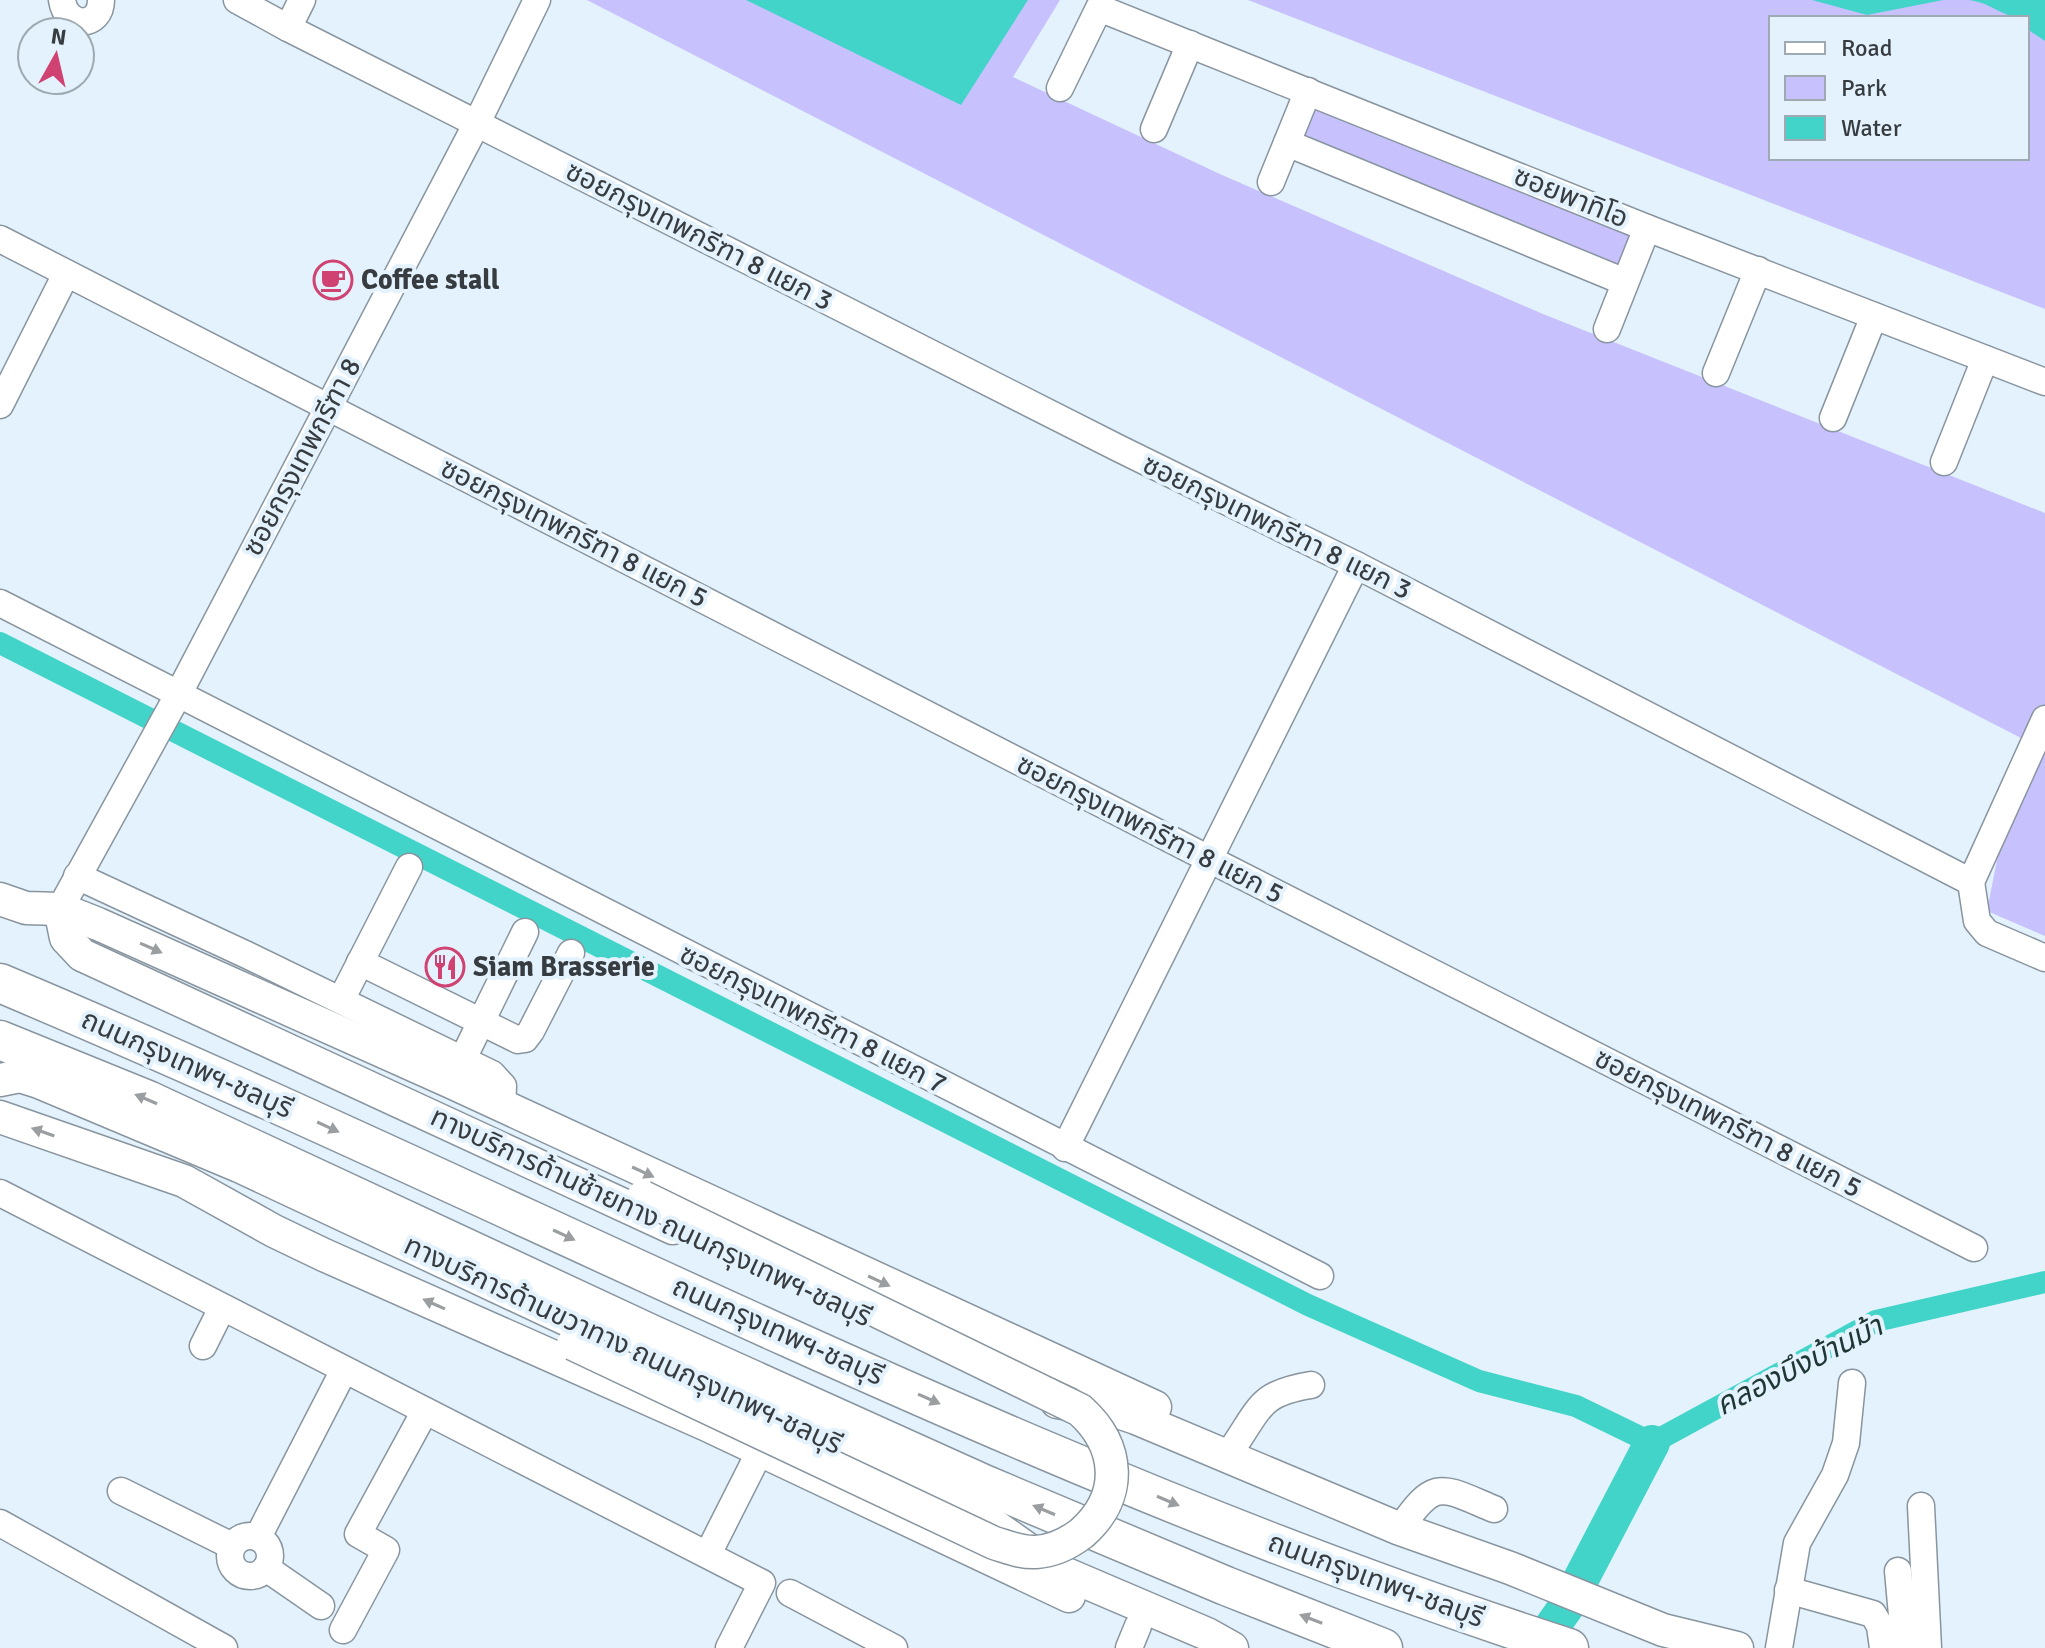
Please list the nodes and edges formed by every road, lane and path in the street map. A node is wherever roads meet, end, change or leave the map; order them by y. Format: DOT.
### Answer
graph roads {
  1 [pos="62,0"];
  2 [pos="101,0"];
  3 [pos="237,0"];
  4 [pos="302,0"];
  5 [pos="537,0"];
  6 [pos="288,28"];
  7 [pos="1190,44"];
  8 [pos="1060,88"];
  9 [pos="1308,91"];
  10 [pos="477,123"];
  11 [pos="1154,129"];
  12 [pos="1287,143"];
  13 [pos="1271,182"];
  14 [pos="1647,228"];
  15 [pos="0,239"];
  16 [pos="1758,270"];
  17 [pos="66,274"];
  18 [pos="1625,282"];
  19 [pos="1874,316"];
  20 [pos="1607,329"];
  21 [pos="1985,359"];
  22 [pos="1716,373"];
  23 [pos="2045,382"];
  24 [pos="0,405"];
  25 [pos="328,407"];
  26 [pos="1833,418"];
  27 [pos="1944,462"];
  28 [pos="1356,565"];
  29 [pos="0,603"];
  30 [pos="175,700"];
  31 [pos="2045,719"];
  32 [pos="1209,859"];
  33 [pos="409,867"];
  34 [pos="77,876"];
  35 [pos="1971,882"];
  36 [pos="0,899"];
  37 [pos="60,909"];
  38 [pos="98,924"];
  39 [pos="525,932"];
  40 [pos="571,953"];
  41 [pos="2045,958"];
  42 [pos="360,962"];
  43 [pos="104,967"];
  44 [pos="0,983"];
  45 [pos="341,1000"];
  46 [pos="273,1003"];
  47 [pos="481,1023"];
  48 [pos="256,1036"];
  49 [pos="351,1038"];
  50 [pos="0,1040"];
  51 [pos="457,1071"];
  52 [pos="0,1080"];
  53 [pos="0,1117"];
  54 [pos="1065,1148"];
  55 [pos="184,1181"];
  56 [pos="0,1193"];
  57 [pos="1974,1248"];
  58 [pos="1320,1276"];
  59 [pos="222,1308"];
  60 [pos="203,1346"];
  61 [pos="344,1370"];
  62 [pos="1852,1383"];
  63 [pos="1311,1385"];
  64 [pos="425,1411"];
  65 [pos="1234,1446"];
  66 [pos="760,1451"];
  67 [pos="1278,1476"];
  68 [pos="121,1491"];
  69 [pos="1921,1506"];
  70 [pos="1494,1509"];
  71 [pos="0,1523"];
  72 [pos="1400,1529"];
  73 [pos="258,1537"];
  74 [pos="232,1546"];
  75 [pos="708,1554"];
  76 [pos="266,1568"];
  77 [pos="1898,1571"];
  78 [pos="1788,1590"];
  79 [pos="790,1593"];
  80 [pos="321,1606"];
  81 [pos="343,1630"];
  82 [pos="1134,1637"];
  83 [pos="224,1648"];
  84 [pos="729,1648"];
  85 [pos="894,1648"];
  86 [pos="1194,1648"];
  87 [pos="1232,1648"];
  88 [pos="1383,1648"];
  89 [pos="1569,1648"];
  90 [pos="1737,1648"];
  91 [pos="1779,1648"];
  92 [pos="1883,1648"];
  93 [pos="1905,1648"];
  94 [pos="1928,1648"];
  1 -- 2 [label="street"];
  3 -- 6 [label="street, ซอยกรุงเทพกรีฑา 8 แยก 3"];
  4 -- 6 [label="street"];
  5 -- 10 [label="street, ซอยกรุงเทพกรีฑา 8"];
  6 -- 10 [label="street, ซอยกรุงเทพกรีฑา 8 แยก 3"];
  7 -- 8 [label="street, ซอยพาทิโอ"];
  7 -- 9 [label="street, ซอยพาทิโอ"];
  7 -- 11 [label="street"];
  9 -- 12 [label="street"];
  9 -- 14 [label="street, ซอยพาทิโอ"];
  10 -- 25 [label="street, ซอยกรุงเทพกรีฑา 8"];
  10 -- 28 [label="street, ซอยกรุงเทพกรีฑา 8 แยก 3"];
  12 -- 13 [label="street"];
  12 -- 18 [label="street"];
  14 -- 16 [label="street, ซอยพาทิโอ"];
  14 -- 18 [label="street"];
  15 -- 17 [label="street, ซอยกรุงเทพกรีฑา 8 แยก 5"];
  16 -- 19 [label="street, ซอยพาทิโอ"];
  16 -- 22 [label="street"];
  17 -- 24 [label="street"];
  17 -- 25 [label="street, ซอยกรุงเทพกรีฑา 8 แยก 5"];
  18 -- 20 [label="street"];
  19 -- 21 [label="street, ซอยพาทิโอ"];
  19 -- 26 [label="street"];
  21 -- 23 [label="street, ซอยพาทิโอ"];
  21 -- 27 [label="street"];
  25 -- 30 [label="street, ซอยกรุงเทพกรีฑา 8"];
  25 -- 32 [label="street, ซอยกรุงเทพกรีฑา 8 แยก 5"];
  28 -- 32 [label="street"];
  28 -- 35 [label="street, ซอยกรุงเทพกรีฑา 8 แยก 3"];
  29 -- 30 [label="street, ซอยกรุงเทพกรีฑา 8 แยก 7"];
  30 -- 34 [label="street, ซอยกรุงเทพกรีฑา 8"];
  30 -- 54 [label="street, ซอยกรุงเทพกรีฑา 8 แยก 7"];
  31 -- 35 [label="street"];
  32 -- 54 [label="street"];
  32 -- 57 [label="street, ซอยกรุงเทพกรีฑา 8 แยก 5"];
  33 -- 42 [label="street"];
  34 -- 37 [label="street, ซอยกรุงเทพกรีฑา 8"];
  34 -- 45 [label="street"];
  35 -- 41 [label="street"];
  36 -- 37 [label="main road, ทางบริการด้านซ้ายทาง ถนนกรุงเทพฯ-ชลบุรี"];
  37 -- 38 [label="main road, ทางบริการด้านซ้ายทาง ถนนกรุงเทพฯ-ชลบุรี"];
  37 -- 43 [label="main road, ทางบริการด้านซ้ายทาง ถนนกรุงเทพฯ-ชลบุรี"];
  38 -- 43 [label="main road"];
  38 -- 46 [label="main road, ทางบริการด้านซ้ายทาง ถนนกรุงเทพฯ-ชลบุรี, one-way"];
  39 -- 47 [label="street"];
  40 -- 47 [label="street"];
  42 -- 45 [label="street"];
  42 -- 47 [label="street"];
  43 -- 48 [label="main road, ทางบริการด้านซ้ายทาง ถนนกรุงเทพฯ-ชลบุรี"];
  44 -- 89 [label="highway, ถนนกรุงเทพฯ-ชลบุรี, one-way"];
  45 -- 51 [label="street"];
  46 -- 48 [label="main road"];
  46 -- 49 [label="main road, ทางบริการด้านซ้ายทาง ถนนกรุงเทพฯ-ชลบุรี"];
  47 -- 51 [label="street"];
  48 -- 67 [label="main road, ทางบริการด้านซ้ายทาง ถนนกรุงเทพฯ-ชลบุรี"];
  49 -- 51 [label="main road, ทางบริการด้านซ้ายทาง ถนนกรุงเทพฯ-ชลบุรี"];
  49 -- 55 [label="main road, bridge"];
  88 -- 50 [label="highway, ถนนกรุงเทพฯ-ชลบุรี, one-way"];
  51 -- 65 [label="main road, ทางบริการด้านซ้ายทาง ถนนกรุงเทพฯ-ชลบุรี, one-way"];
  52 -- 87 [label="main road, ทางบริการด้านขวาทาง ถนนกรุงเทพฯ-ชลบุรี"];
  55 -- 53 [label="main road, ทางบริการด้านขวาทาง ถนนกรุงเทพฯ-ชลบุรี, one-way"];
  54 -- 58 [label="street, ซอยกรุงเทพกรีฑา 8 แยก 7"];
  66 -- 55 [label="main road, ทางบริการด้านขวาทาง ถนนกรุงเทพฯ-ชลบุรี, one-way"];
  56 -- 59 [label="street"];
  59 -- 60 [label="street"];
  59 -- 61 [label="street"];
  61 -- 64 [label="street"];
  61 -- 73 [label="street"];
  62 -- 78 [label="street"];
  63 -- 65 [label="street"];
  64 -- 75 [label="street"];
  64 -- 81 [label="street"];
  65 -- 67 [label="main road, ทางบริการด้านซ้ายทาง ถนนกรุงเทพฯ-ชลบุรี"];
  66 -- 75 [label="street"];
  66 -- 82 [label="main road, ทางบริการด้านขวาทาง ถนนกรุงเทพฯ-ชลบุรี"];
  67 -- 72 [label="main road, ทางบริการด้านซ้ายทาง ถนนกรุงเทพฯ-ชลบุรี"];
  68 -- 74 [label="street"];
  69 -- 94 [label="street"];
  70 -- 72 [label="street"];
  71 -- 83 [label="street"];
  72 -- 90 [label="main road, ทางบริการด้านซ้ายทาง ถนนกรุงเทพฯ-ชลบุรี"];
  73 -- 74 [label="street"];
  73 -- 76 [label="street"];
  74 -- 76 [label="street"];
  75 -- 84 [label="street"];
  76 -- 80 [label="street"];
  77 -- 93 [label="street"];
  78 -- 91 [label="street"];
  78 -- 92 [label="street"];
  79 -- 85 [label="street"];
  82 -- 86 [label="main road, ทางบริการด้านขวาทาง ถนนกรุงเทพฯ-ชลบุรี"];
}
